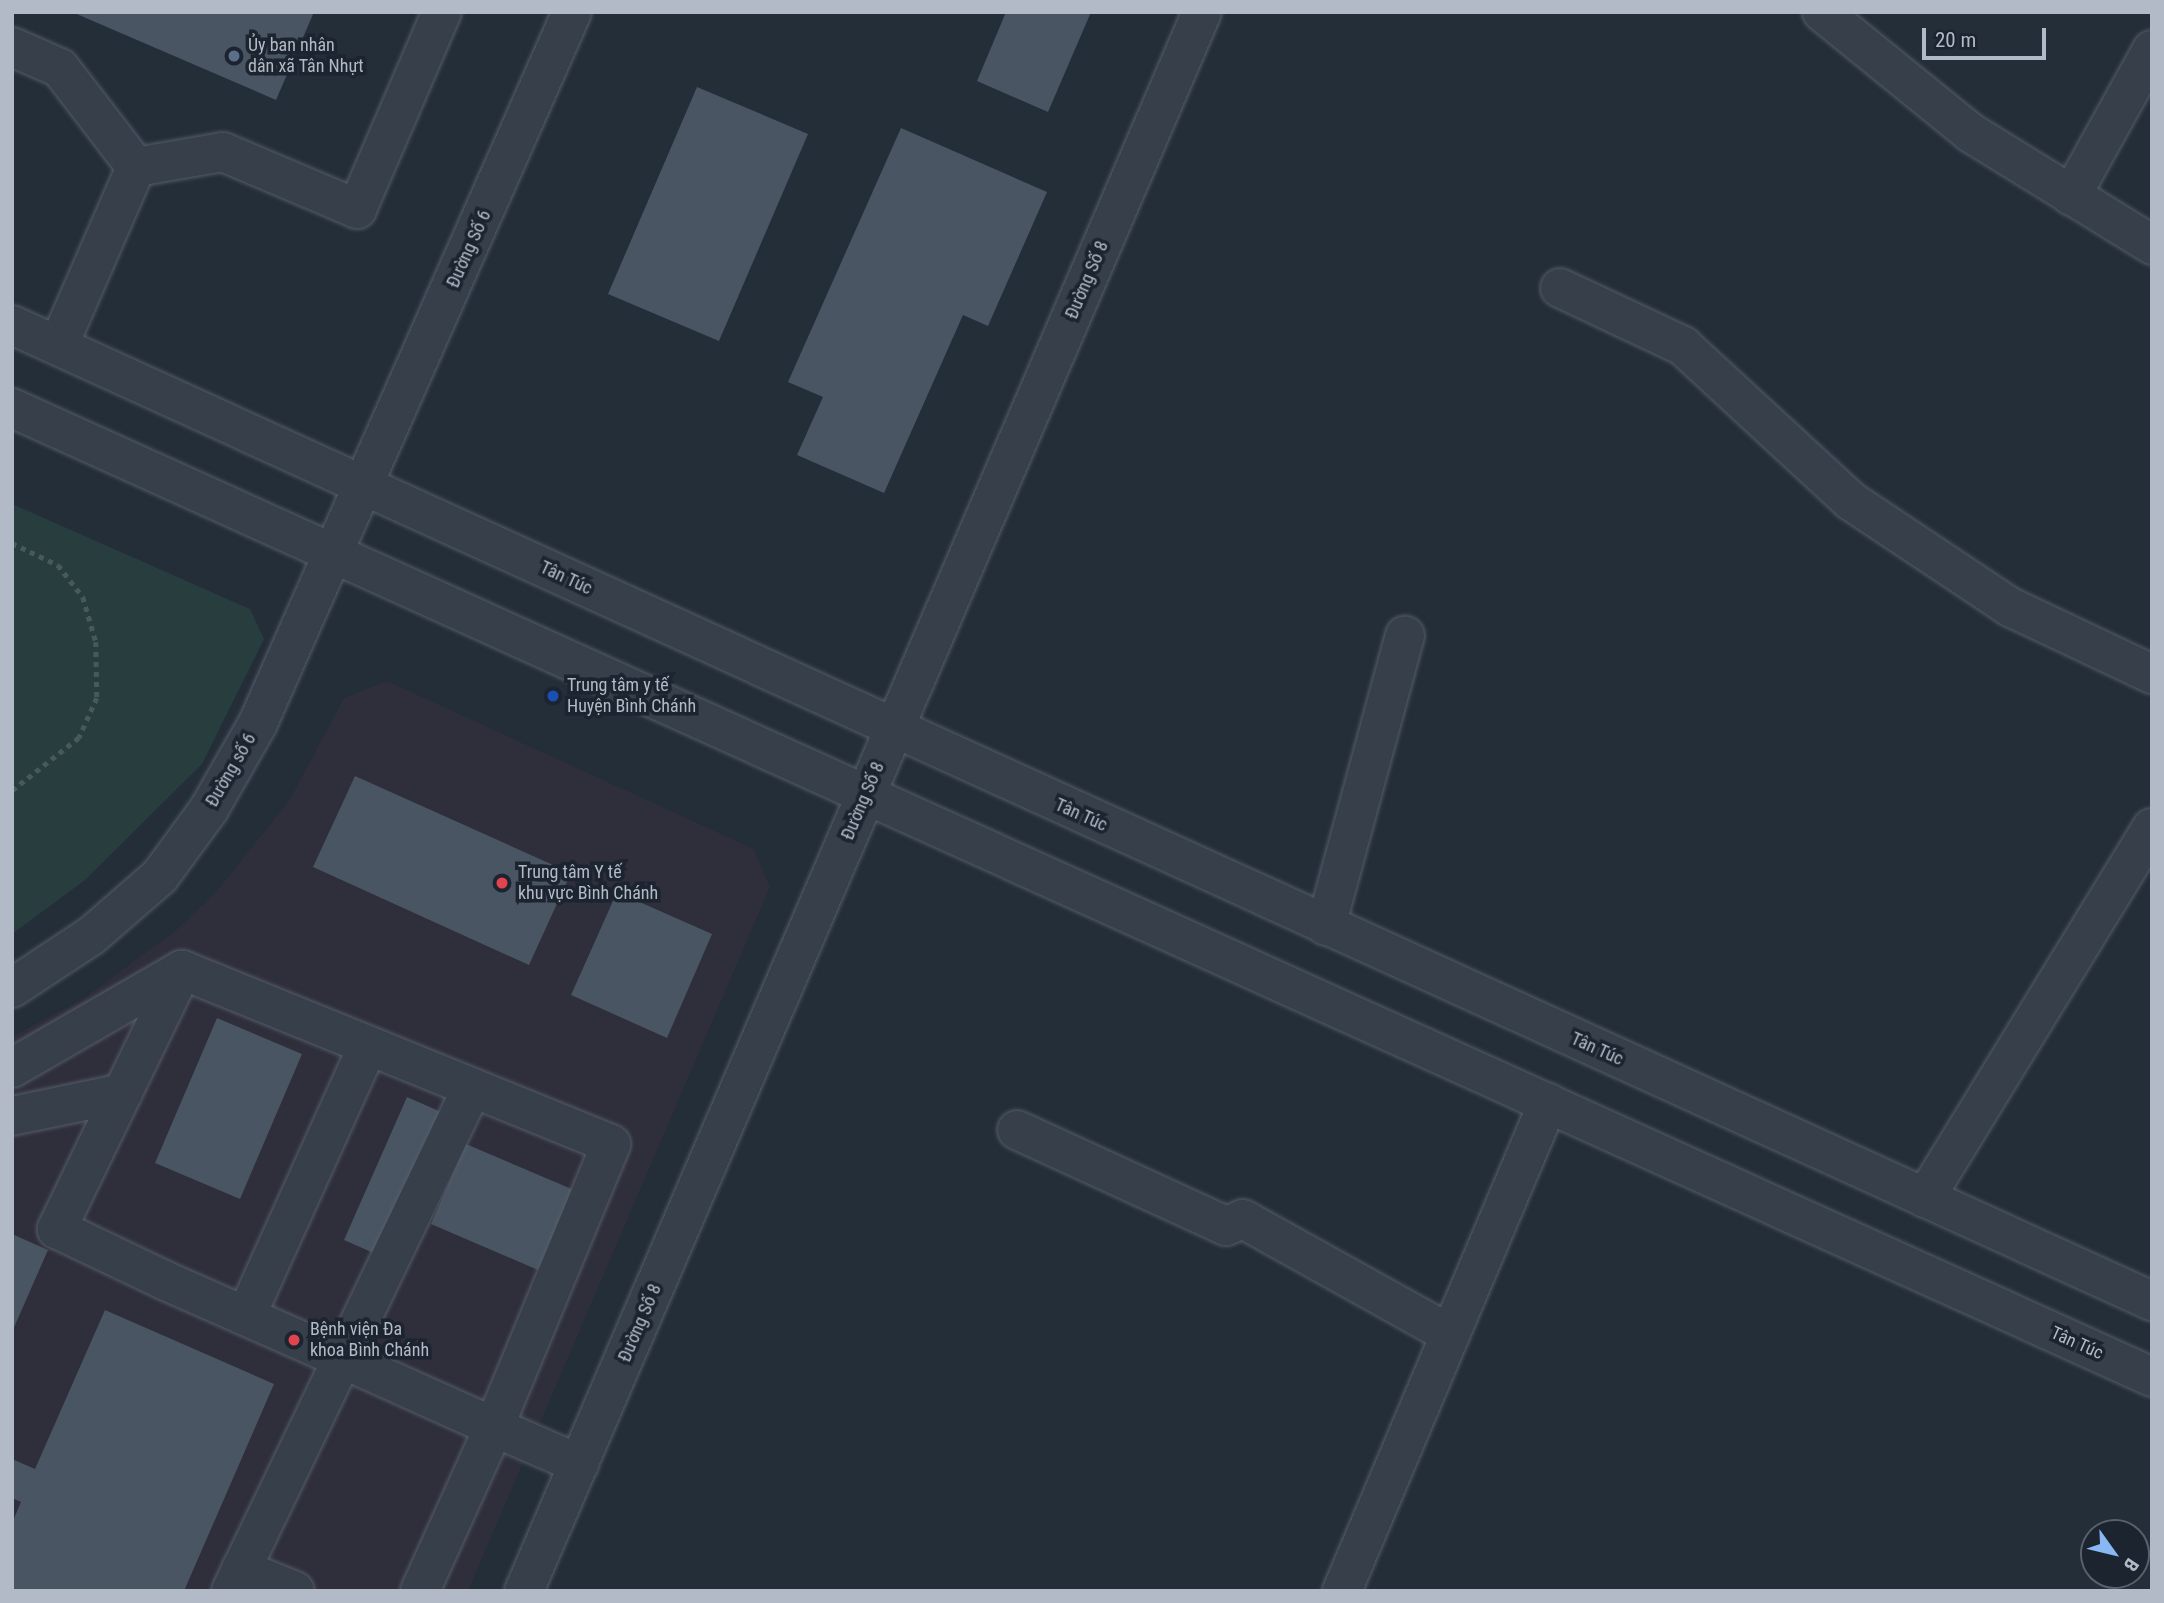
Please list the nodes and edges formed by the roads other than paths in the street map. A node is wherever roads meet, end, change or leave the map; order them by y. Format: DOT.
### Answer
graph roads {
  1 [pos="442,12"];
  2 [pos="572,12"];
  3 [pos="1202,12"];
  4 [pos="1822,12"];
  5 [pos="12,47"];
  6 [pos="2152,50"];
  7 [pos="136,167"];
  8 [pos="2071,196"];
  9 [pos="2152,245"];
  10 [pos="1560,288"];
  11 [pos="12,325"];
  12 [pos="58,346"];
  13 [pos="12,408"];
  14 [pos="365,486"];
  15 [pos="334,554"];
  16 [pos="1405,636"];
  17 [pos="2152,674"];
  18 [pos="894,730"];
  19 [pos="866,795"];
  20 [pos="2152,828"];
  21 [pos="1326,926"];
  22 [pos="182,970"];
  23 [pos="12,988"];
  24 [pos="368,1046"];
  25 [pos="12,1068"];
  26 [pos="472,1088"];
  27 [pos="123,1093"];
  28 [pos="1548,1103"];
  29 [pos="12,1116"];
  30 [pos="1017,1130"];
  31 [pos="1925,1198"];
  32 [pos="2152,1301"];
  33 [pos="246,1316"];
  34 [pos="1448,1333"];
  35 [pos="345,1360"];
  36 [pos="2152,1377"];
  37 [pos="494,1427"];
  38 [pos="579,1464"];
  39 [pos="236,1580"];
  40 [pos="295,1591"];
  41 [pos="420,1591"];
  42 [pos="524,1591"];
  43 [pos="1342,1591"];
  1 -- 7 [label="street"];
  2 -- 14 [label="street, Đường Số 6"];
  3 -- 18 [label="street, Đường Số 8"];
  4 -- 8 [label="street"];
  5 -- 7 [label="street"];
  6 -- 8 [label="street"];
  7 -- 12 [label="street"];
  8 -- 9 [label="street"];
  10 -- 17 [label="street"];
  11 -- 12 [label="street, Tân Túc"];
  12 -- 14 [label="street, Tân Túc"];
  13 -- 15 [label="street, Tân Túc"];
  14 -- 15 [label="street, Đường số 6"];
  14 -- 18 [label="street, Tân Túc"];
  15 -- 19 [label="street, Tân Túc"];
  15 -- 23 [label="street, Đường số 6"];
  16 -- 21 [label="street"];
  18 -- 19 [label="street, Đường Số 8"];
  18 -- 21 [label="street, Tân Túc"];
  19 -- 28 [label="street, Tân Túc"];
  19 -- 38 [label="street, Đường Số 8"];
  20 -- 31 [label="street"];
  21 -- 31 [label="street, Tân Túc"];
  22 -- 24 [label="street"];
  22 -- 25 [label="street"];
  22 -- 27 [label="street"];
  24 -- 26 [label="street"];
  24 -- 33 [label="street"];
  26 -- 35 [label="street"];
  26 -- 37 [label="street"];
  27 -- 29 [label="street"];
  27 -- 33 [label="street"];
  28 -- 34 [label="street"];
  28 -- 36 [label="street, Tân Túc"];
  30 -- 34 [label="street"];
  31 -- 32 [label="street, Tân Túc"];
  33 -- 35 [label="street"];
  34 -- 43 [label="street"];
  35 -- 37 [label="street"];
  35 -- 39 [label="street"];
  37 -- 38 [label="street"];
  37 -- 41 [label="street"];
  38 -- 42 [label="street, Đường Số 8"];
  39 -- 40 [label="street"];
}
